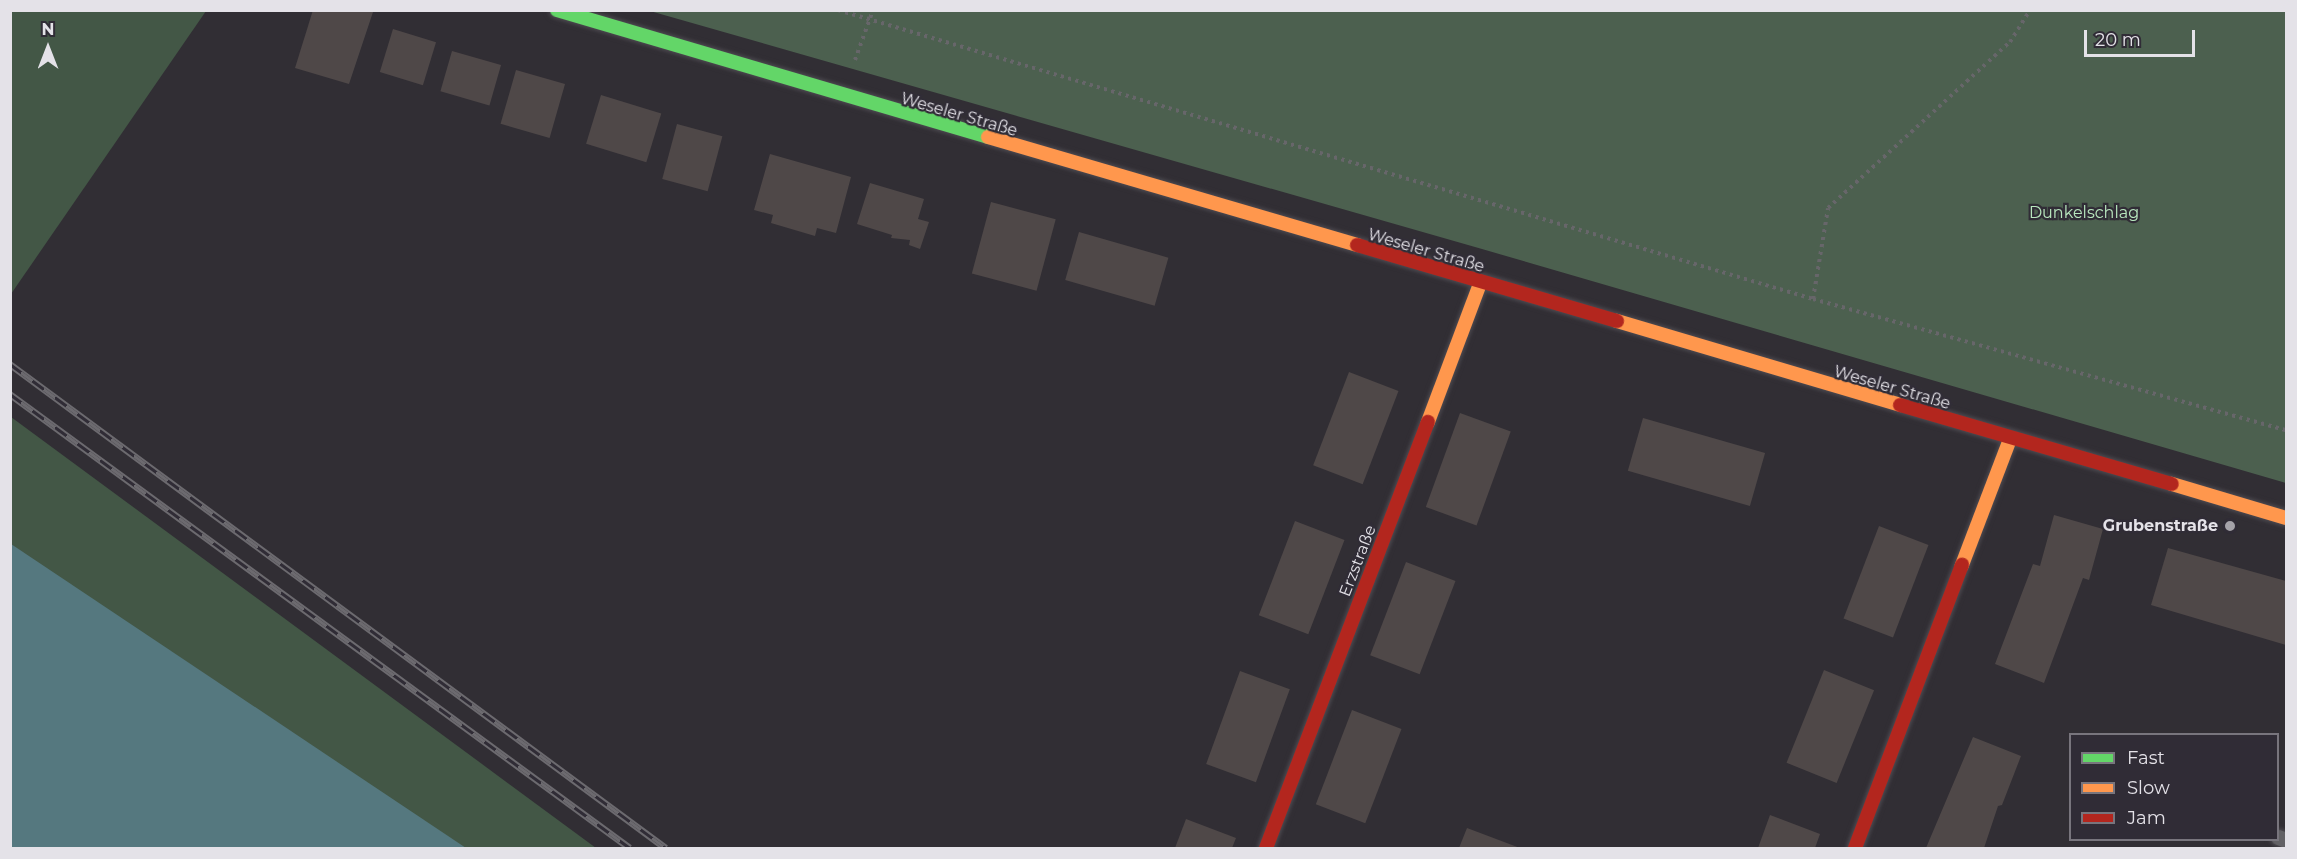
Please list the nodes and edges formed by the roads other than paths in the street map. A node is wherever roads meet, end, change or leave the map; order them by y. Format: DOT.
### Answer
graph roads {
  1 [pos="557,10"];
  2 [pos="1480,285"];
  3 [pos="2010,439"];
  4 [pos="2286,518"];
  5 [pos="1266,849"];
  6 [pos="1855,849"];
  1 -- 2 [label="main road, Weseler Straße"];
  2 -- 3 [label="main road, Weseler Straße"];
  2 -- 5 [label="main road, Erzstraße"];
  3 -- 4 [label="main road, Weseler Straße"];
  3 -- 6 [label="main road"];
}
